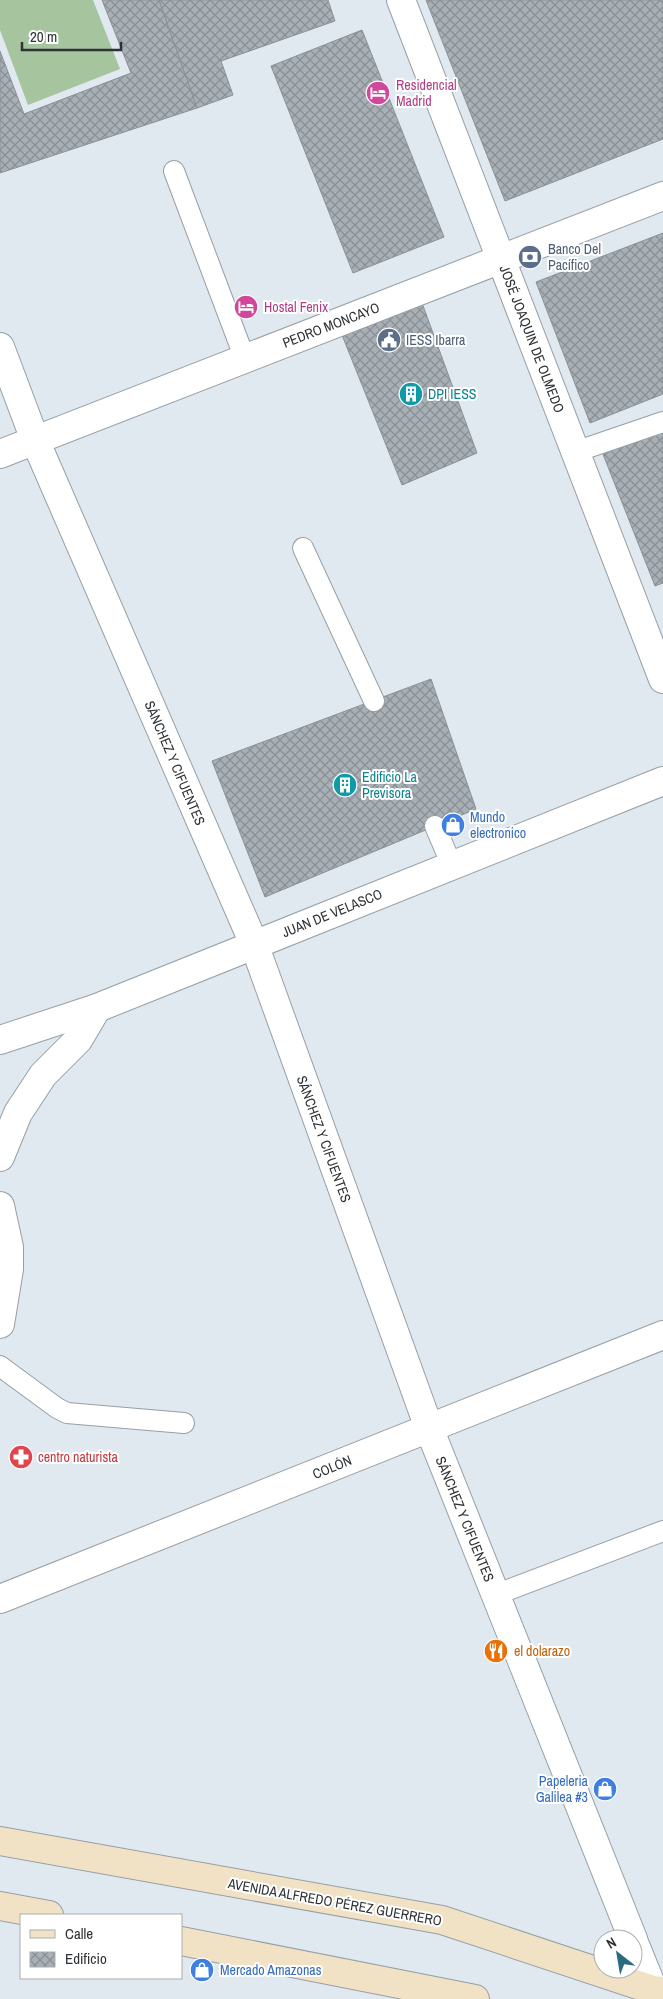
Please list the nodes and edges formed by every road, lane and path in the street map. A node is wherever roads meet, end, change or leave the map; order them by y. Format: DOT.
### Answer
graph roads {
  1 [pos="401,0"];
  2 [pos="174,171"];
  3 [pos="663,196"];
  4 [pos="501,259"];
  5 [pos="0,347"];
  6 [pos="245,359"];
  7 [pos="663,422"];
  8 [pos="35,440"];
  9 [pos="575,452"];
  10 [pos="0,454"];
  11 [pos="303,548"];
  12 [pos="663,679"];
  13 [pos="374,701"];
  14 [pos="663,781"];
  15 [pos="435,826"];
  16 [pos="452,866"];
  17 [pos="254,944"];
  18 [pos="97,1008"];
  19 [pos="0,1040"];
  20 [pos="0,1157"];
  21 [pos="0,1206"];
  22 [pos="0,1324"];
  23 [pos="663,1335"];
  24 [pos="0,1366"];
  25 [pos="184,1423"];
  26 [pos="429,1428"];
  27 [pos="663,1531"];
  28 [pos="495,1595"];
  29 [pos="0,1599"];
  30 [pos="0,1842"];
  31 [pos="0,1906"];
  32 [pos="44,1914"];
  33 [pos="629,1929"];
  34 [pos="182,1941"];
  35 [pos="643,1961"];
  36 [pos="658,1993"];
  37 [pos="475,1999"];
  1 -- 4 [label="street, JOSÉ JOAQUIN DE OLMEDO"];
  2 -- 6 [label="lane"];
  3 -- 4 [label="street, PEDRO MONCAYO"];
  4 -- 6 [label="street, PEDRO MONCAYO"];
  4 -- 9 [label="street, JOSÉ JOAQUIN DE OLMEDO"];
  5 -- 8 [label="street, SÁNCHEZ Y CIFUENTES"];
  6 -- 8 [label="street, PEDRO MONCAYO"];
  7 -- 9 [label="lane"];
  8 -- 10 [label="street, PEDRO MONCAYO"];
  8 -- 17 [label="street, SÁNCHEZ Y CIFUENTES"];
  9 -- 12 [label="street, JOSÉ JOAQUIN DE OLMEDO"];
  11 -- 13 [label="lane"];
  14 -- 16 [label="street, JUAN DE VELASCO"];
  15 -- 16 [label="lane"];
  16 -- 17 [label="street, JUAN DE VELASCO"];
  17 -- 18 [label="street, JUAN DE VELASCO"];
  17 -- 26 [label="street, SÁNCHEZ Y CIFUENTES"];
  18 -- 19 [label="street, JUAN DE VELASCO"];
  18 -- 20 [label="street"];
  21 -- 22 [label="street"];
  23 -- 26 [label="street, COLÓN"];
  24 -- 25 [label="lane"];
  26 -- 28 [label="street, SÁNCHEZ Y CIFUENTES"];
  26 -- 29 [label="street, COLÓN"];
  27 -- 28 [label="lane"];
  28 -- 33 [label="street, SÁNCHEZ Y CIFUENTES"];
  30 -- 36 [label="street, AVENIDA ALFREDO PÉREZ GUERRERO"];
  31 -- 32 [label="street"];
  34 -- 37 [label="street"];
  35 -- 36 [label="street, SÁNCHEZ Y CIFUENTES"];
}
